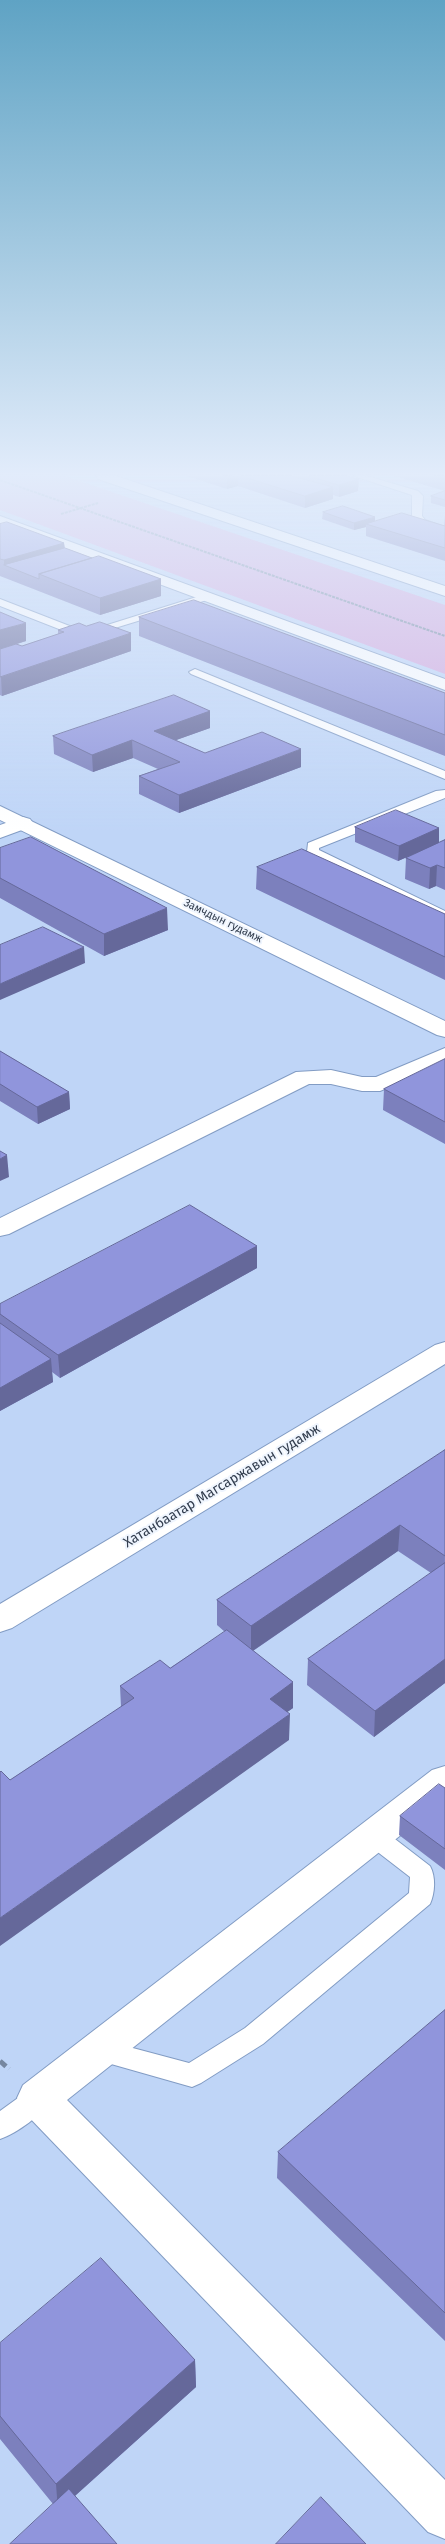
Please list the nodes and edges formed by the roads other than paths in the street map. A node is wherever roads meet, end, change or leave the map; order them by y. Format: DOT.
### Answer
graph roads {
  1 [pos="200,595"];
  2 [pos="206,597"];
  3 [pos="0,602"];
  4 [pos="82,635"];
  5 [pos="64,641"];
  6 [pos="195,672"];
  7 [pos="445,685"];
  8 [pos="445,775"];
  9 [pos="445,794"];
  10 [pos="0,812"];
  11 [pos="23,823"];
  12 [pos="0,832"];
  13 [pos="445,916"];
  14 [pos="445,1030"];
  15 [pos="445,1055"];
  16 [pos="0,1228"];
  17 [pos="445,1351"];
  18 [pos="0,1620"];
  19 [pos="445,1780"];
  20 [pos="374,1836"];
  21 [pos="99,2050"];
  22 [pos="38,2098"];
  23 [pos="0,2127"];
  24 [pos="445,2515"];
  1 -- 2 [label="street"];
  2 -- 4 [label="lane"];
  2 -- 7 [label="street"];
  3 -- 4 [label="lane"];
  4 -- 5 [label="lane"];
  6 -- 8 [label="lane"];
  9 -- 13 [label="lane"];
  10 -- 11 [label="street, Замчдын гудамж"];
  11 -- 12 [label="street"];
  11 -- 14 [label="street, Замчдын гудамж"];
  15 -- 16 [label="street"];
  17 -- 18 [label="street, Хатанбаатар Магсаржавын гудамж"];
  19 -- 20 [label="street"];
  20 -- 21 [label="street"];
  20 -- 21 [label="lane"];
  21 -- 22 [label="street"];
  22 -- 23 [label="lane"];
  22 -- 24 [label="street"];
}
